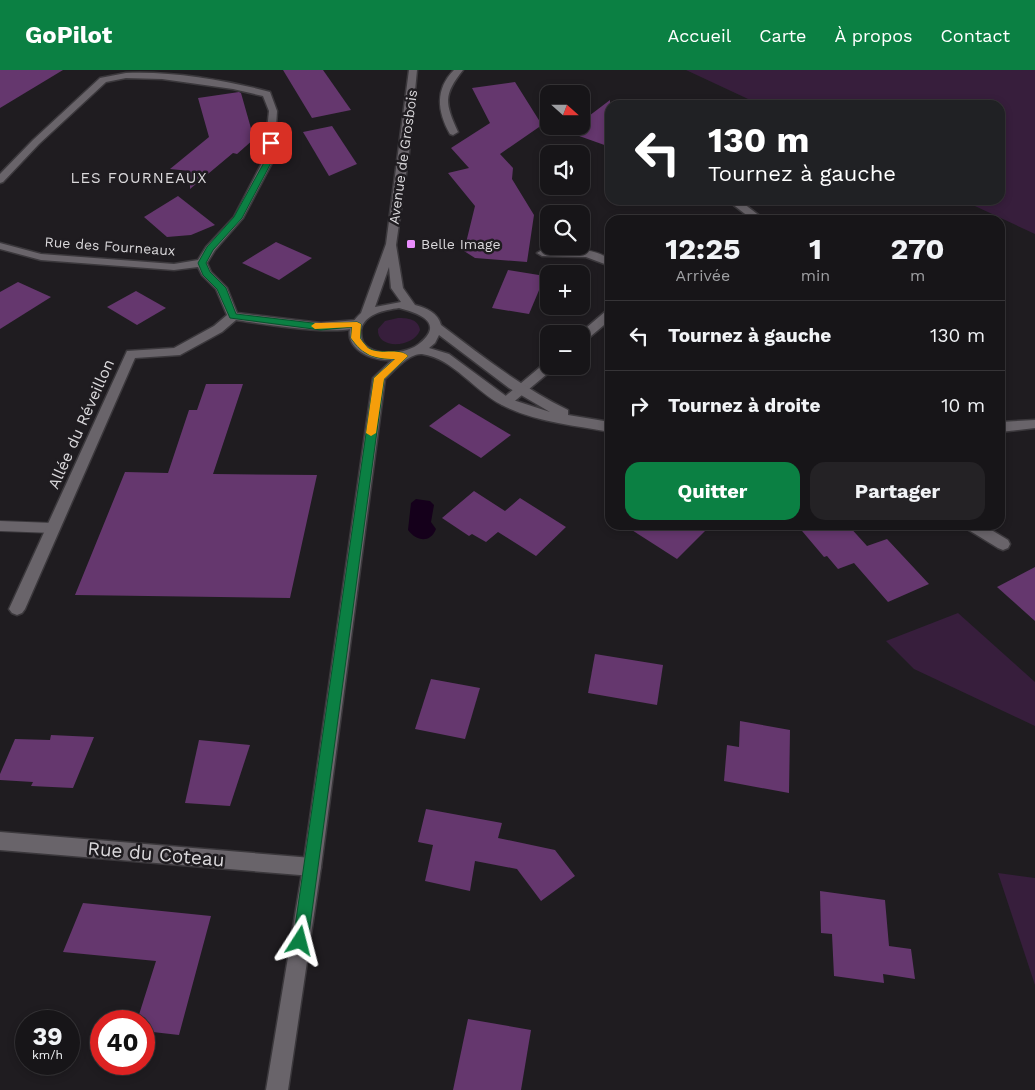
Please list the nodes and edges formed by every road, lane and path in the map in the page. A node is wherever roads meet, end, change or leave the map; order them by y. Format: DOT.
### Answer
graph roads {
  1 [pos="413,70"];
  2 [pos="459,70"];
  3 [pos="113,72"];
  4 [pos="454,132"];
  5 [pos="0,180"];
  6 [pos="739,205"];
  7 [pos="753,215"];
  8 [pos="391,244"];
  9 [pos="0,246"];
  10 [pos="590,255"];
  11 [pos="605,260"];
  12 [pos="202,263"];
  13 [pos="410,306"];
  14 [pos="366,315"];
  15 [pos="233,316"];
  16 [pos="605,318"];
  17 [pos="357,324"];
  18 [pos="321,327"];
  19 [pos="436,327"];
  20 [pos="590,331"];
  21 [pos="355,338"];
  22 [pos="365,350"];
  23 [pos="420,350"];
  24 [pos="404,356"];
  25 [pos="540,374"];
  26 [pos="379,378"];
  27 [pos="521,390"];
  28 [pos="506,402"];
  29 [pos="582,422"];
  30 [pos="1035,424"];
  31 [pos="605,426"];
  32 [pos="1005,428"];
  33 [pos="0,526"];
  34 [pos="53,528"];
  35 [pos="980,530"];
  36 [pos="1004,544"];
  37 [pos="17,609"];
  38 [pos="0,841"];
  39 [pos="312,867"];
  40 [pos="277,1090"];
  1 -- 8 [label="street, Avenue de Grosbois"];
  2 -- 4 [label="street"];
  3 -- 5 [label="street"];
  3 -- 12 [label="street"];
  6 -- 7 [label="street"];
  8 -- 13 [label="street, Avenue de Grosbois"];
  8 -- 14 [label="street, Avenue de Grosbois"];
  9 -- 12 [label="street, Rue des Fourneaux"];
  10 -- 11 [label="street"];
  12 -- 15 [label="street"];
  13 -- 14 [label="street"];
  13 -- 19 [label="street"];
  14 -- 17 [label="street"];
  15 -- 18 [label="street"];
  15 -- 34 [label="street, Allée du Réveillon"];
  16 -- 20 [label="street"];
  17 -- 18 [label="street"];
  17 -- 21 [label="street"];
  18 -- 21 [label="street"];
  19 -- 23 [label="street"];
  19 -- 27 [label="street"];
  21 -- 22 [label="street"];
  22 -- 24 [label="street"];
  22 -- 26 [label="street"];
  23 -- 24 [label="street"];
  23 -- 28 [label="street"];
  24 -- 26 [label="street"];
  25 -- 27 [label="street"];
  26 -- 39 [label="street"];
  27 -- 28 [label="street"];
  27 -- 29 [label="street"];
  28 -- 29 [label="street"];
  29 -- 31 [label="street"];
  30 -- 32 [label="street"];
  33 -- 34 [label="lane"];
  34 -- 37 [label="street, Allée du Réveillon"];
  35 -- 36 [label="street"];
  38 -- 39 [label="street, Rue du Coteau"];
  39 -- 40 [label="street"];
}
